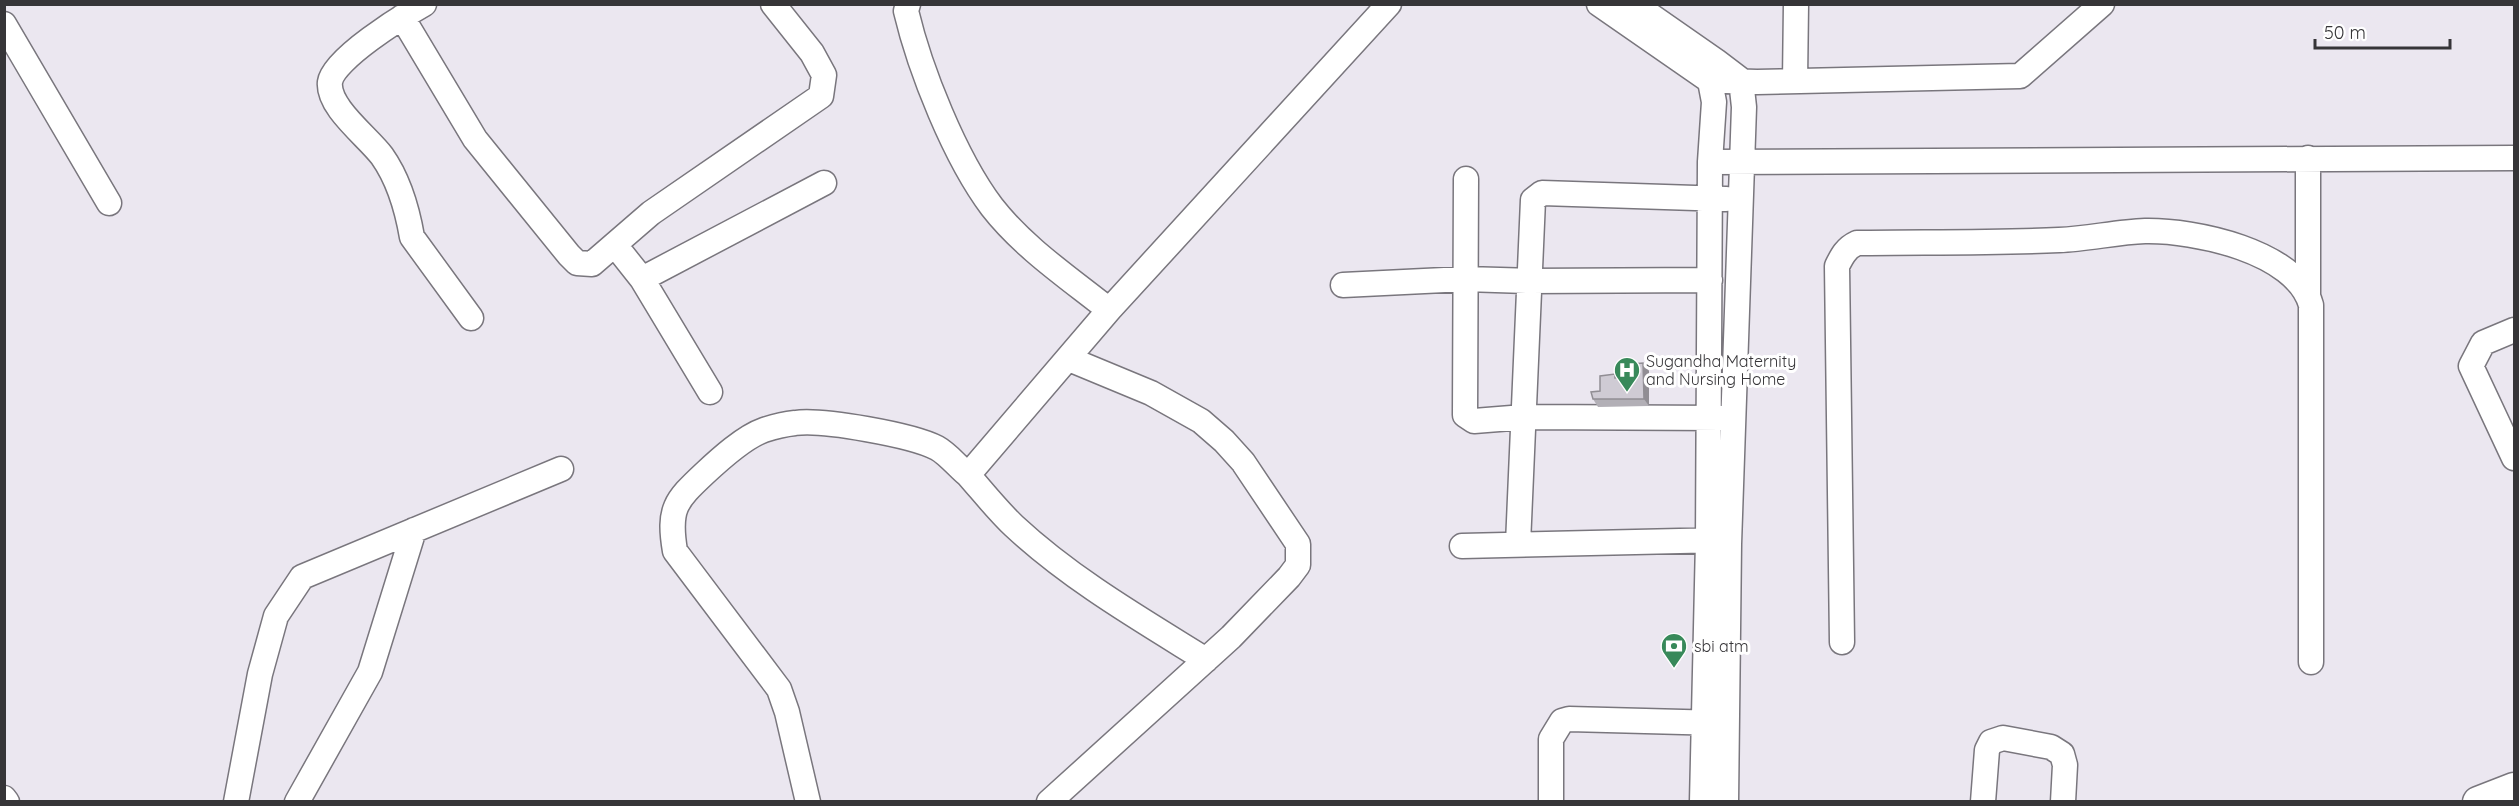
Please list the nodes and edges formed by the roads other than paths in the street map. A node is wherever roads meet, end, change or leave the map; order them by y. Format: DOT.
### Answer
graph roads {
  1 [pos="424,4"];
  2 [pos="774,4"];
  3 [pos="908,4"];
  4 [pos="1389,4"];
  5 [pos="1599,4"];
  6 [pos="1634,4"];
  7 [pos="1796,4"];
  8 [pos="2102,4"];
  9 [pos="402,17"];
  10 [pos="4,24"];
  11 [pos="1741,80"];
  12 [pos="1710,81"];
  13 [pos="1795,81"];
  14 [pos="2514,158"];
  15 [pos="2308,159"];
  16 [pos="1742,161"];
  17 [pos="1710,162"];
  18 [pos="1466,179"];
  19 [pos="824,183"];
  20 [pos="1710,198"];
  21 [pos="1740,200"];
  22 [pos="109,203"];
  23 [pos="615,245"];
  24 [pos="642,279"];
  25 [pos="1465,279"];
  26 [pos="1710,280"];
  27 [pos="1530,281"];
  28 [pos="1343,285"];
  29 [pos="2308,294"];
  30 [pos="1109,310"];
  31 [pos="471,318"];
  32 [pos="2514,330"];
  33 [pos="1069,358"];
  34 [pos="710,392"];
  35 [pos="1524,417"];
  36 [pos="1732,418"];
  37 [pos="1708,419"];
  38 [pos="2514,458"];
  39 [pos="561,469"];
  40 [pos="968,476"];
  41 [pos="414,530"];
  42 [pos="1718,540"];
  43 [pos="1518,544"];
  44 [pos="1462,546"];
  45 [pos="1842,642"];
  46 [pos="1206,660"];
  47 [pos="2311,662"];
  48 [pos="1716,722"];
  49 [pos="2514,788"];
  50 [pos="236,801"];
  51 [pos="297,801"];
  52 [pos="808,801"];
  53 [pos="1049,801"];
  54 [pos="1551,801"];
  55 [pos="1702,801"];
  56 [pos="1726,801"];
  57 [pos="1983,801"];
  58 [pos="2063,801"];
  59 [pos="2478,801"];
  1 -- 9 [label="street"];
  2 -- 23 [label="street"];
  3 -- 30 [label="street"];
  4 -- 30 [label="street"];
  5 -- 12 [label="street"];
  6 -- 11 [label="street"];
  7 -- 13 [label="street"];
  8 -- 13 [label="street"];
  9 -- 23 [label="street"];
  9 -- 31 [label="street"];
  10 -- 22 [label="street"];
  11 -- 12 [label="street"];
  11 -- 13 [label="street"];
  11 -- 16 [label="street"];
  12 -- 17 [label="street"];
  14 -- 15 [label="street"];
  15 -- 16 [label="street"];
  15 -- 29 [label="street"];
  16 -- 17 [label="street"];
  16 -- 21 [label="street"];
  17 -- 20 [label="street"];
  18 -- 25 [label="street"];
  19 -- 24 [label="street"];
  20 -- 21 [label="street"];
  20 -- 26 [label="street"];
  20 -- 27 [label="street"];
  21 -- 36 [label="street"];
  23 -- 24 [label="street"];
  24 -- 34 [label="street"];
  25 -- 27 [label="street"];
  25 -- 28 [label="street"];
  25 -- 35 [label="street"];
  26 -- 27 [label="street"];
  26 -- 37 [label="street"];
  27 -- 35 [label="street"];
  29 -- 45 [label="street"];
  29 -- 47 [label="street"];
  30 -- 33 [label="street"];
  32 -- 38 [label="street"];
  33 -- 40 [label="street"];
  33 -- 46 [label="street"];
  35 -- 37 [label="street"];
  35 -- 43 [label="street"];
  36 -- 37 [label="street"];
  36 -- 42 [label="street"];
  37 -- 42 [label="street"];
  39 -- 41 [label="street"];
  40 -- 46 [label="street"];
  40 -- 52 [label="street"];
  41 -- 50 [label="street"];
  41 -- 51 [label="street"];
  42 -- 43 [label="street"];
  42 -- 48 [label="street"];
  43 -- 44 [label="street"];
  46 -- 53 [label="street"];
  48 -- 54 [label="street"];
  48 -- 55 [label="street"];
  48 -- 56 [label="street"];
  49 -- 59 [label="main road"];
  57 -- 58 [label="street"];
}
